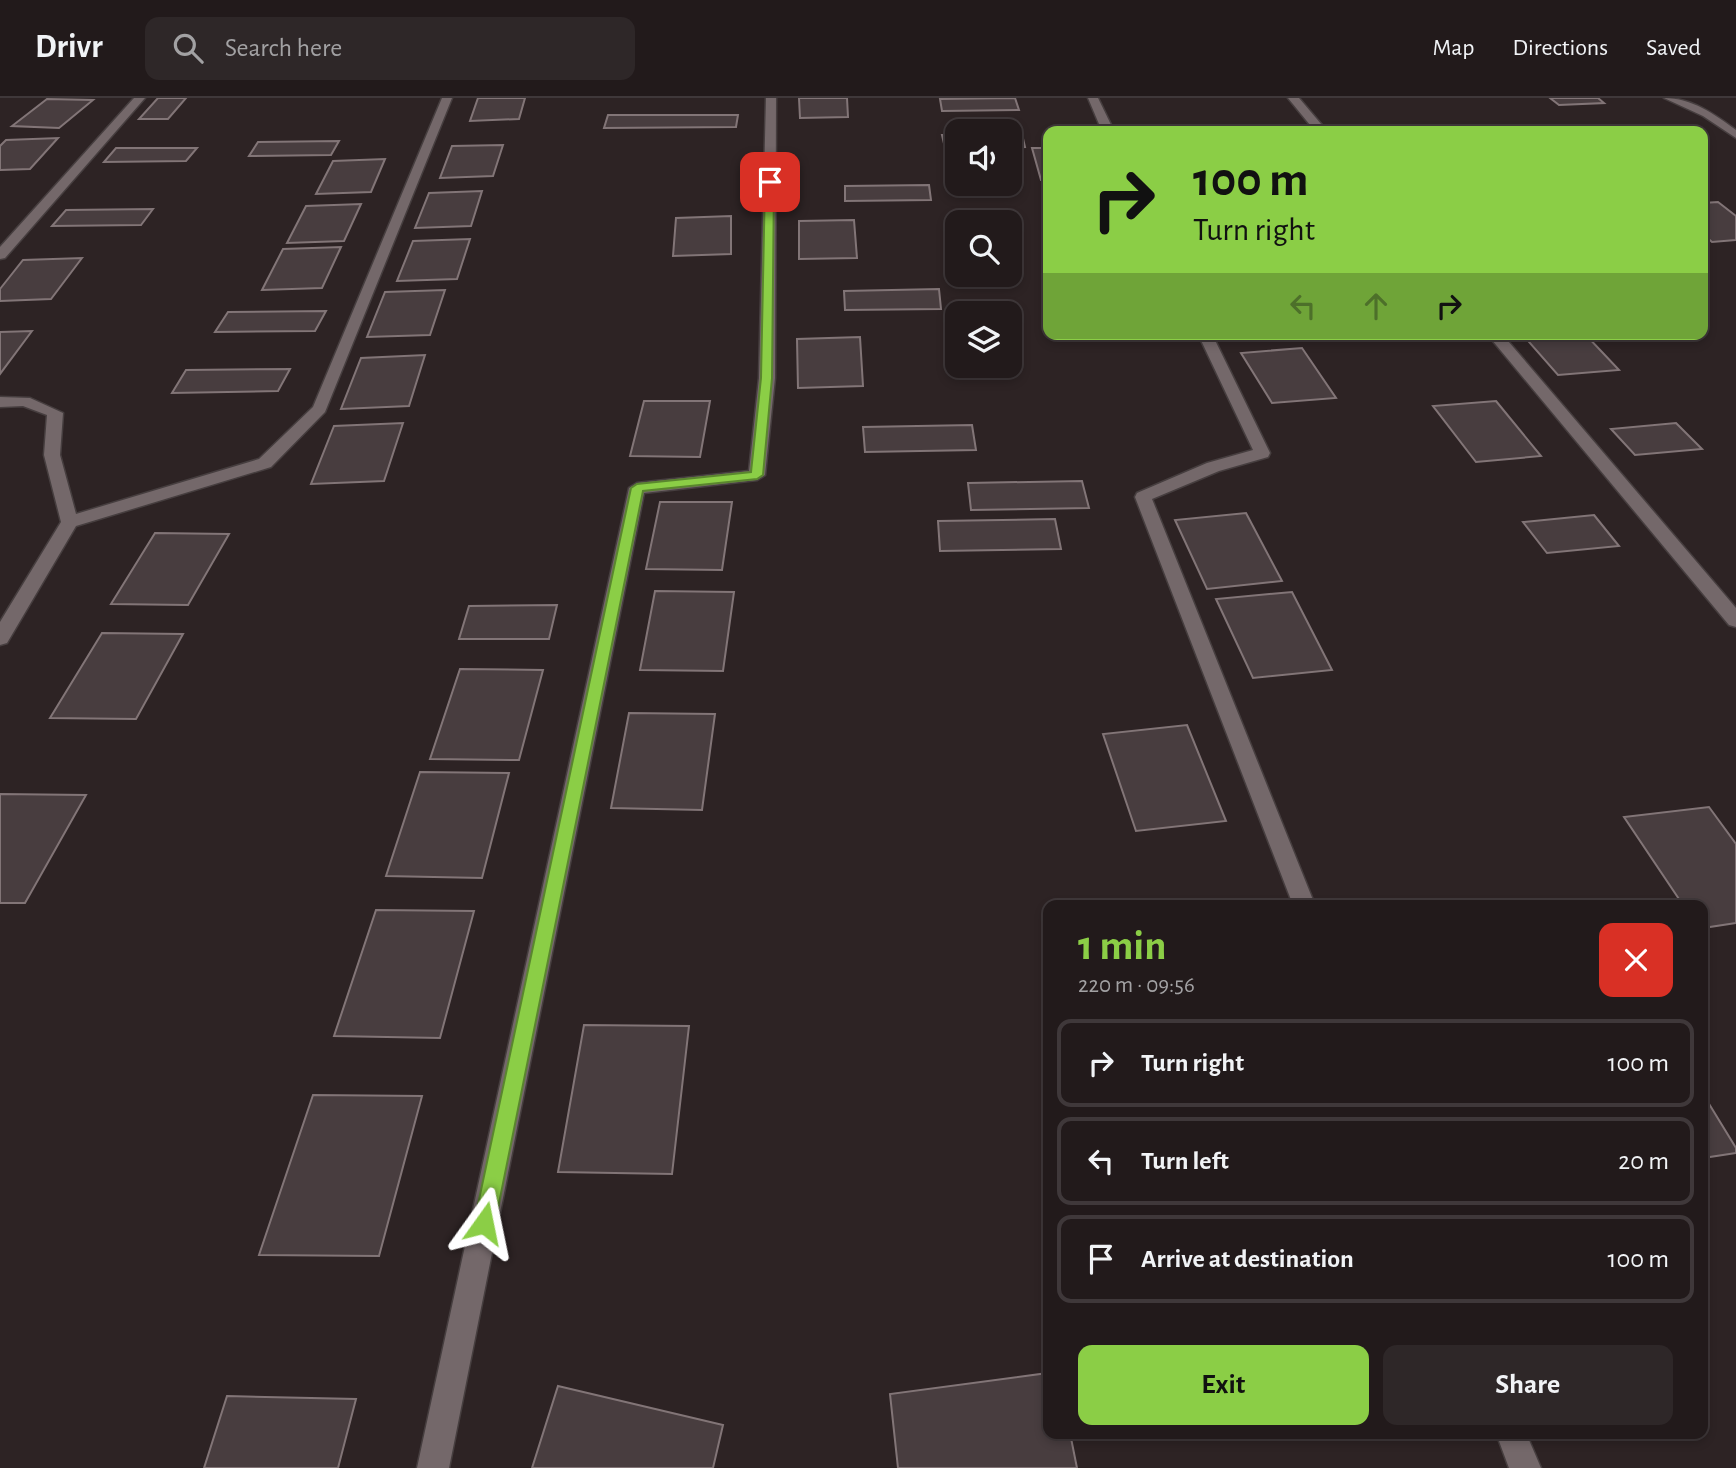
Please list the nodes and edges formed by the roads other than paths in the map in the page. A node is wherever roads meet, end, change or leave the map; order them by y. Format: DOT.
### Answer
graph roads {
  1 [pos="140,98"];
  2 [pos="447,98"];
  3 [pos="771,98"];
  4 [pos="1093,98"];
  5 [pos="1293,98"];
  6 [pos="1669,98"];
  7 [pos="1106,126"];
  8 [pos="1317,126"];
  9 [pos="1736,135"];
  10 [pos="0,255"];
  11 [pos="1208,340"];
  12 [pos="1499,340"];
  13 [pos="0,402"];
  14 [pos="70,522"];
  15 [pos="1736,620"];
  16 [pos="0,638"];
  17 [pos="1302,900"];
  18 [pos="1513,1439"];
  19 [pos="433,1468"];
  20 [pos="1525,1468"];
  1 -- 10 [label="street"];
  2 -- 14 [label="street"];
  3 -- 19 [label="street"];
  4 -- 7 [label="street"];
  5 -- 8 [label="street"];
  6 -- 9 [label="street"];
  11 -- 17 [label="street"];
  12 -- 15 [label="street"];
  13 -- 14 [label="street"];
  14 -- 16 [label="street"];
  18 -- 20 [label="street"];
}
